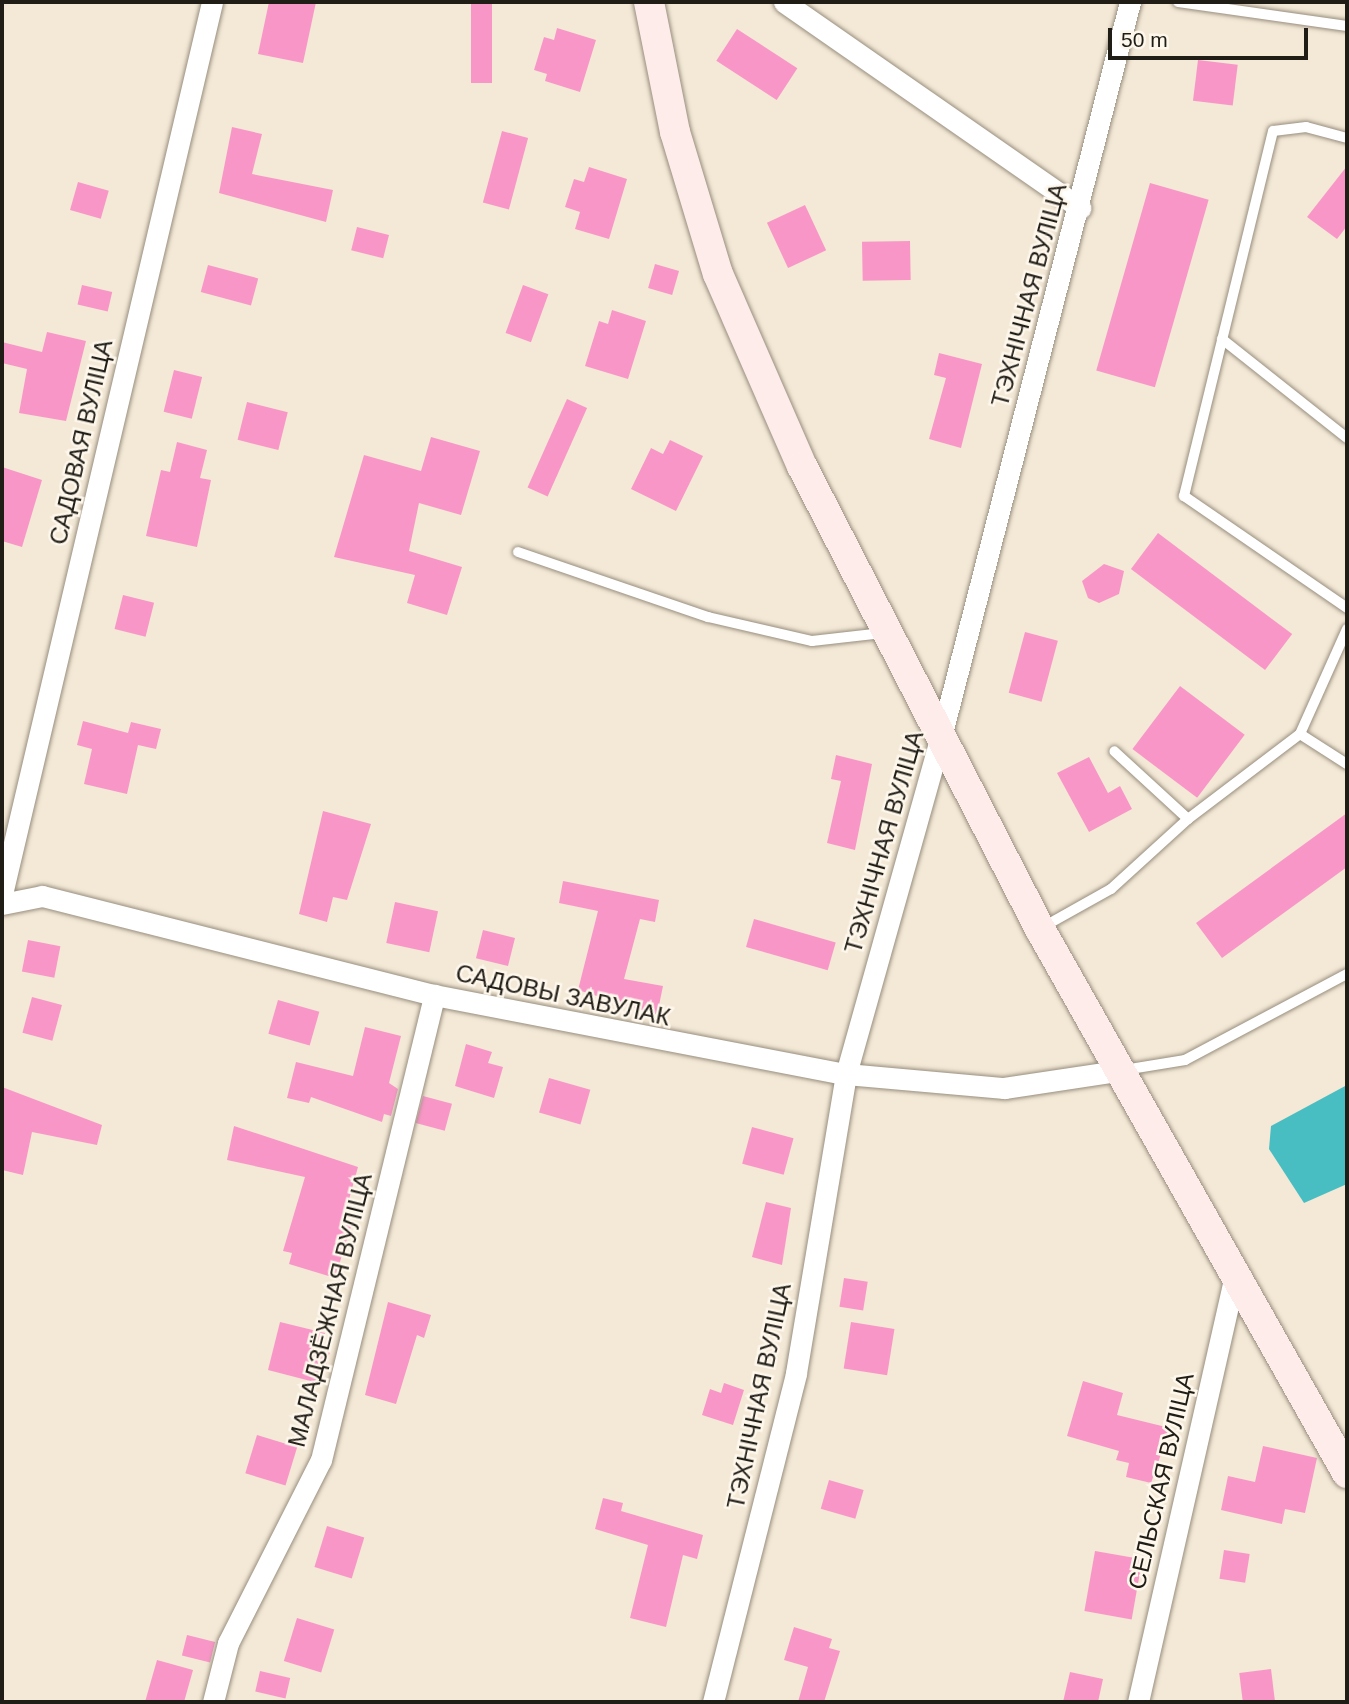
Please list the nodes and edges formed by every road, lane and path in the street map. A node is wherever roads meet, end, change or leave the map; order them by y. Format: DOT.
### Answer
graph roads {
  1 [pos="212,2"];
  2 [pos="649,2"];
  3 [pos="783,2"];
  4 [pos="1130,2"];
  5 [pos="1178,2"];
  6 [pos="1347,26"];
  7 [pos="1347,138"];
  8 [pos="1080,208"];
  9 [pos="1223,339"];
  10 [pos="1347,438"];
  11 [pos="518,552"];
  12 [pos="1347,608"];
  13 [pos="1347,629"];
  14 [pos="892,632"];
  15 [pos="1300,734"];
  16 [pos="942,737"];
  17 [pos="1114,751"];
  18 [pos="1347,764"];
  19 [pos="1188,819"];
  20 [pos="2,894"];
  21 [pos="2,904"];
  22 [pos="1040,929"];
  23 [pos="1347,974"];
  24 [pos="434,995"];
  25 [pos="1123,1070"];
  26 [pos="846,1074"];
  27 [pos="1236,1272"];
  28 [pos="1347,1473"];
  29 [pos="213,1702"];
  30 [pos="713,1702"];
  31 [pos="1138,1702"];
  1 -- 20 [label="street, САДОВАЯ ВУЛІЦА"];
  2 -- 14 [label="street"];
  3 -- 8 [label="street"];
  4 -- 8 [label="street, ТЭХНІЧНАЯ ВУЛІЦА"];
  5 -- 6 [label="lane"];
  7 -- 9 [label="lane"];
  8 -- 16 [label="street, ТЭХНІЧНАЯ ВУЛІЦА"];
  9 -- 10 [label="lane"];
  9 -- 12 [label="lane"];
  11 -- 14 [label="lane"];
  13 -- 15 [label="lane"];
  14 -- 16 [label="street"];
  15 -- 18 [label="lane"];
  15 -- 19 [label="lane"];
  16 -- 22 [label="street"];
  16 -- 26 [label="street, ТЭХНІЧНАЯ ВУЛІЦА"];
  17 -- 19 [label="lane"];
  19 -- 22 [label="lane"];
  21 -- 24 [label="street, САДОВЫ ЗАВУЛАК"];
  22 -- 25 [label="street"];
  23 -- 25 [label="lane"];
  24 -- 26 [label="street, САДОВЫ ЗАВУЛАК"];
  24 -- 29 [label="street, МАЛАДЗЁЖНАЯ ВУЛІЦА"];
  25 -- 26 [label="street, САДОВЫ ЗАВУЛАК"];
  25 -- 27 [label="street"];
  26 -- 30 [label="street, ТЭХНІЧНАЯ ВУЛІЦА"];
  27 -- 28 [label="street"];
  27 -- 31 [label="street, СЕЛЬСКАЯ ВУЛІЦА"];
}
